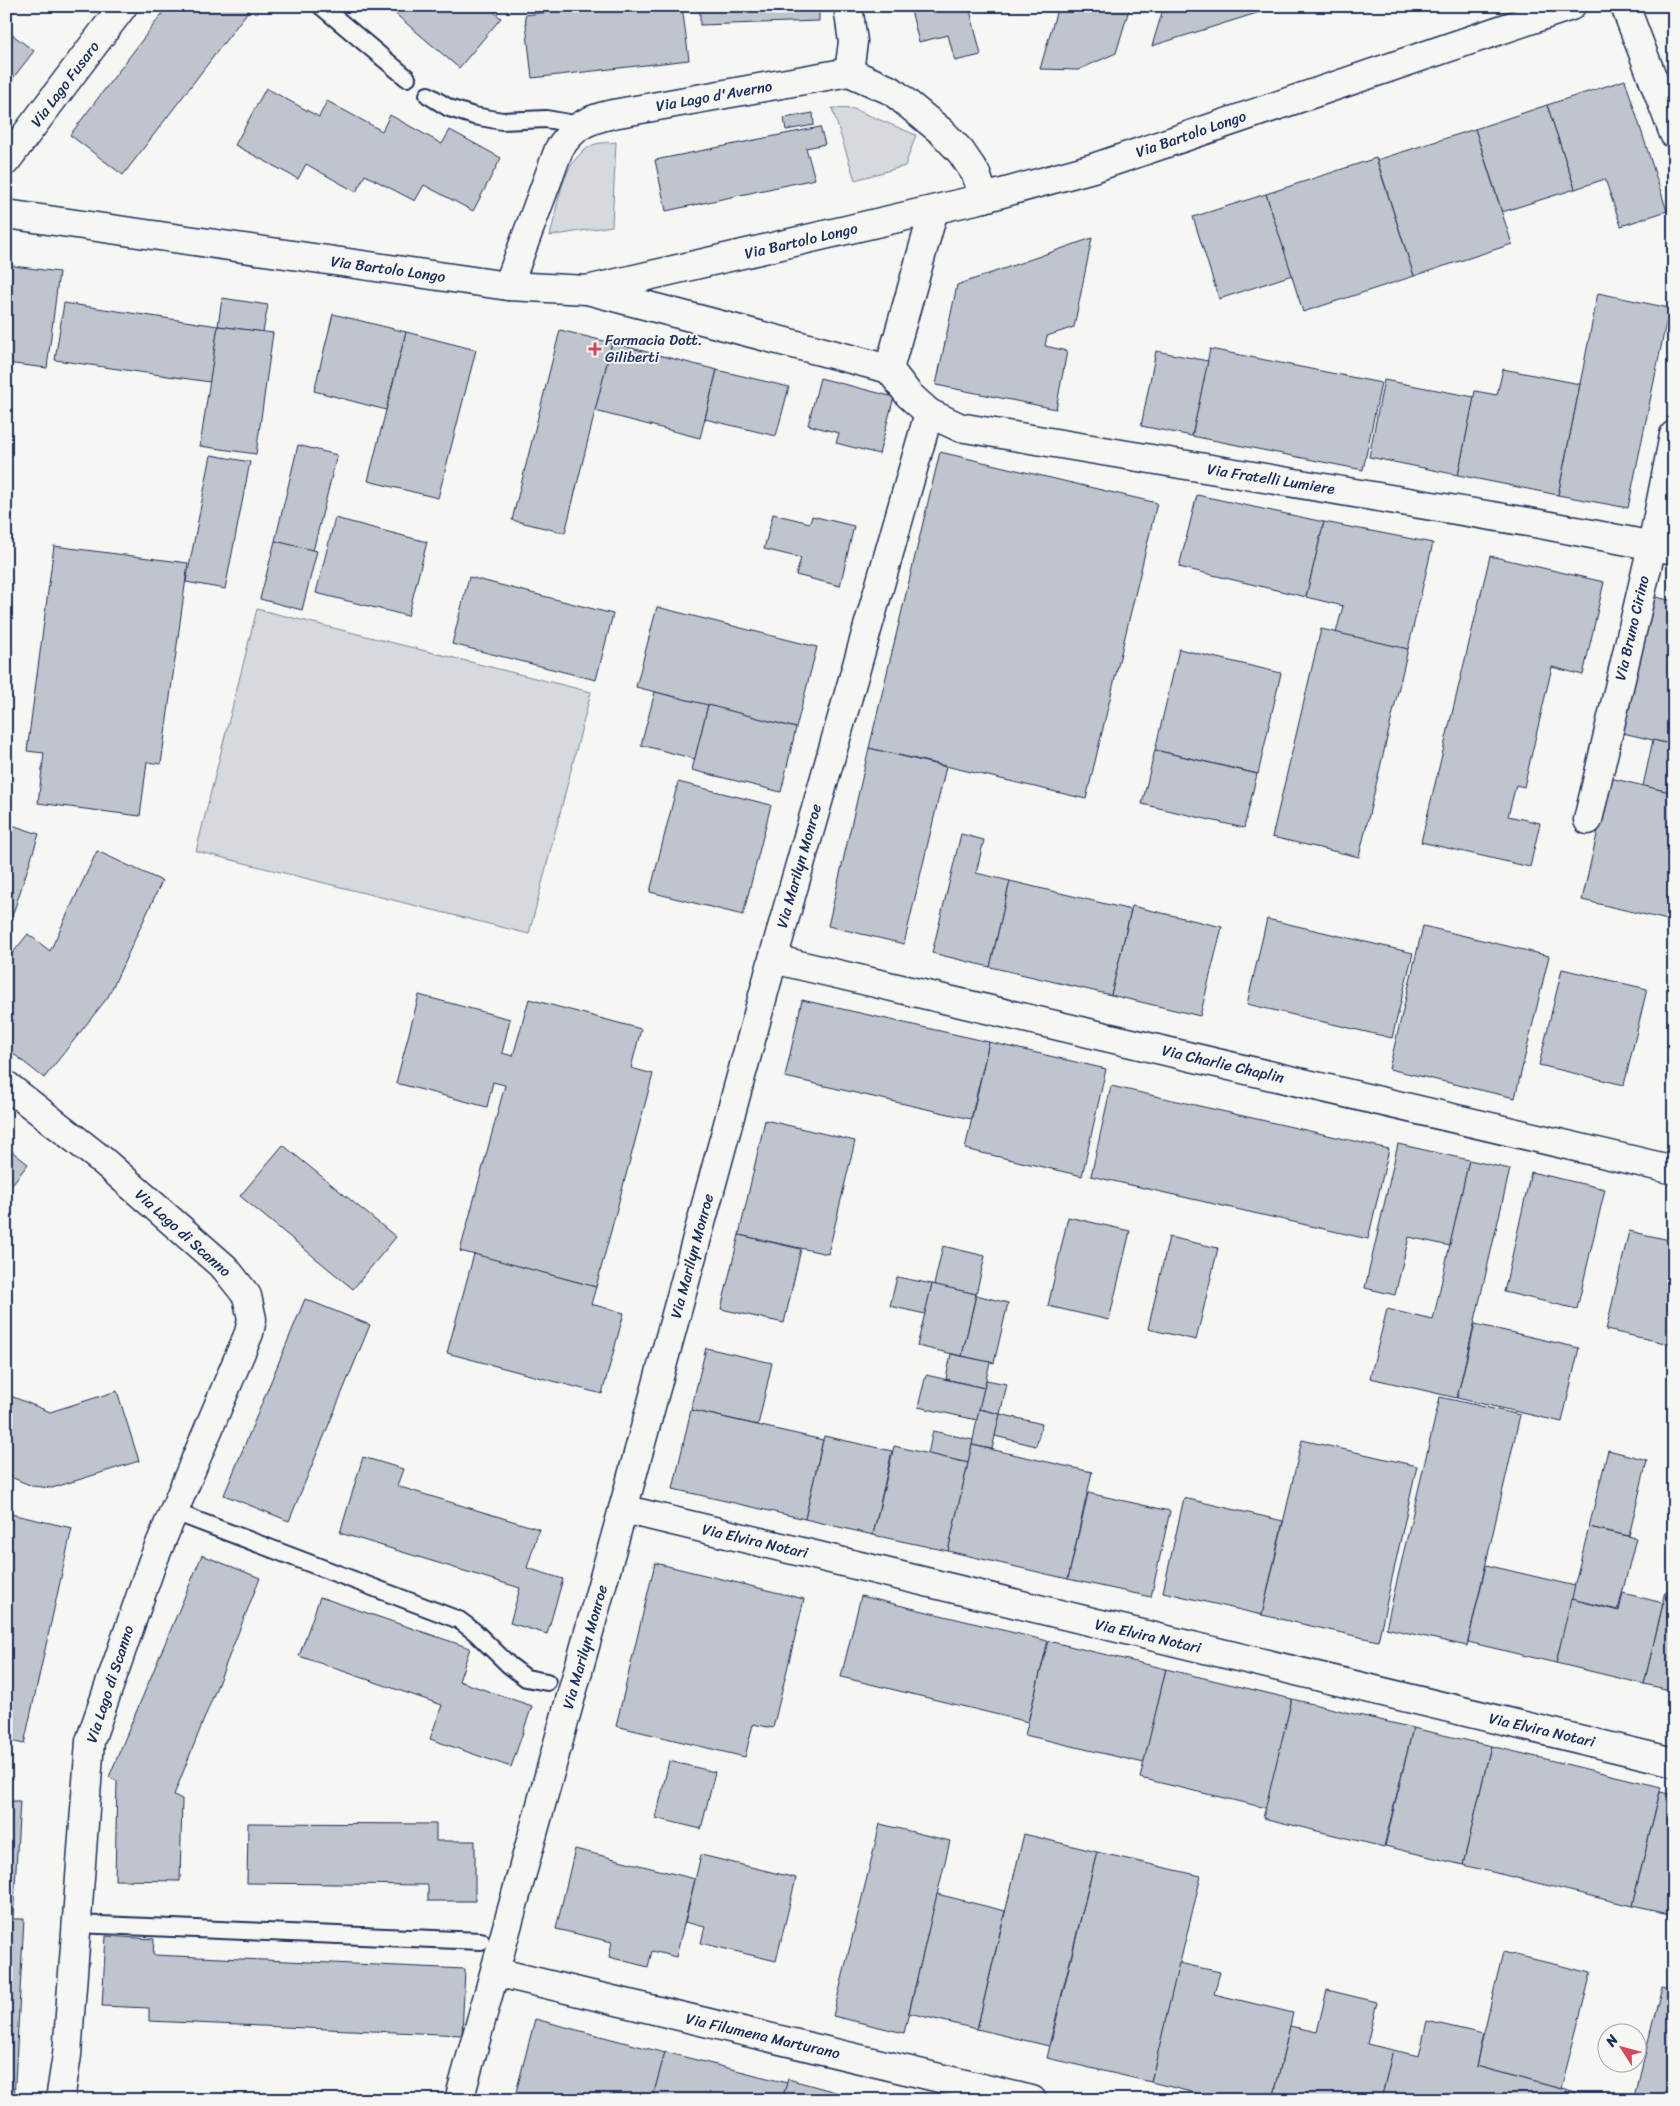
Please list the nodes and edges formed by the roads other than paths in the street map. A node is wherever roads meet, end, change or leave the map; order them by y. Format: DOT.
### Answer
graph roads {
  1 [pos="123,6"];
  2 [pos="321,6"];
  3 [pos="848,6"];
  4 [pos="1571,6"];
  5 [pos="1625,6"];
  6 [pos="849,72"];
  7 [pos="407,78"];
  8 [pos="428,96"];
  9 [pos="580,125"];
  10 [pos="1674,134"];
  11 [pos="6,161"];
  12 [pos="984,198"];
  13 [pos="934,210"];
  14 [pos="6,214"];
  15 [pos="508,286"];
  16 [pos="587,290"];
  17 [pos="889,369"];
  18 [pos="929,413"];
  19 [pos="1674,435"];
  20 [pos="1663,548"];
  21 [pos="1588,820"];
  22 [pos="773,959"];
  23 [pos="6,1085"];
  24 [pos="1674,1170"];
  25 [pos="172,1510"];
  26 [pos="623,1510"];
  27 [pos="547,1682"];
  28 [pos="1674,1762"];
  29 [pos="76,1924"];
  30 [pos="481,1941"];
  31 [pos="495,1972"];
  32 [pos="60,2100"];
  33 [pos="459,2100"];
  34 [pos="1032,2100"];
  1 -- 11 [label="street, Via Lago Fusaro"];
  2 -- 7 [label="lane"];
  3 -- 6 [label="street"];
  4 -- 12 [label="street, Via Bartolo Longo"];
  5 -- 10 [label="street"];
  6 -- 9 [label="street, Via Lago d'Averno"];
  6 -- 12 [label="street"];
  8 -- 9 [label="lane, Via Lago d'Averno"];
  9 -- 15 [label="street, Via Lago d'Averno"];
  12 -- 13 [label="street, Via Bartolo Longo"];
  13 -- 16 [label="street, Via Bartolo Longo"];
  13 -- 17 [label="street"];
  14 -- 15 [label="street, Via Bartolo Longo"];
  15 -- 16 [label="street, Via Bartolo Longo"];
  16 -- 17 [label="street"];
  17 -- 18 [label="street, Via Fratelli Lumiere"];
  18 -- 20 [label="street, Via Fratelli Lumiere"];
  18 -- 22 [label="street, Via Marilyn Monroe"];
  19 -- 20 [label="street, Via Bruno Cirino"];
  20 -- 21 [label="street, Via Bruno Cirino"];
  22 -- 24 [label="street, Via Charlie Chaplin"];
  22 -- 26 [label="street, Via Marilyn Monroe"];
  23 -- 25 [label="street, Via Lago di Scanno"];
  25 -- 27 [label="lane"];
  25 -- 29 [label="street, Via Lago di Scanno"];
  26 -- 28 [label="street, Via Elvira Notari"];
  26 -- 31 [label="street, Via Marilyn Monroe"];
  29 -- 30 [label="lane"];
  29 -- 32 [label="street, Via Lago di Scanno"];
  31 -- 33 [label="street, Via Marilyn Monroe"];
  31 -- 34 [label="street, Via Filumena Marturano"];
}
